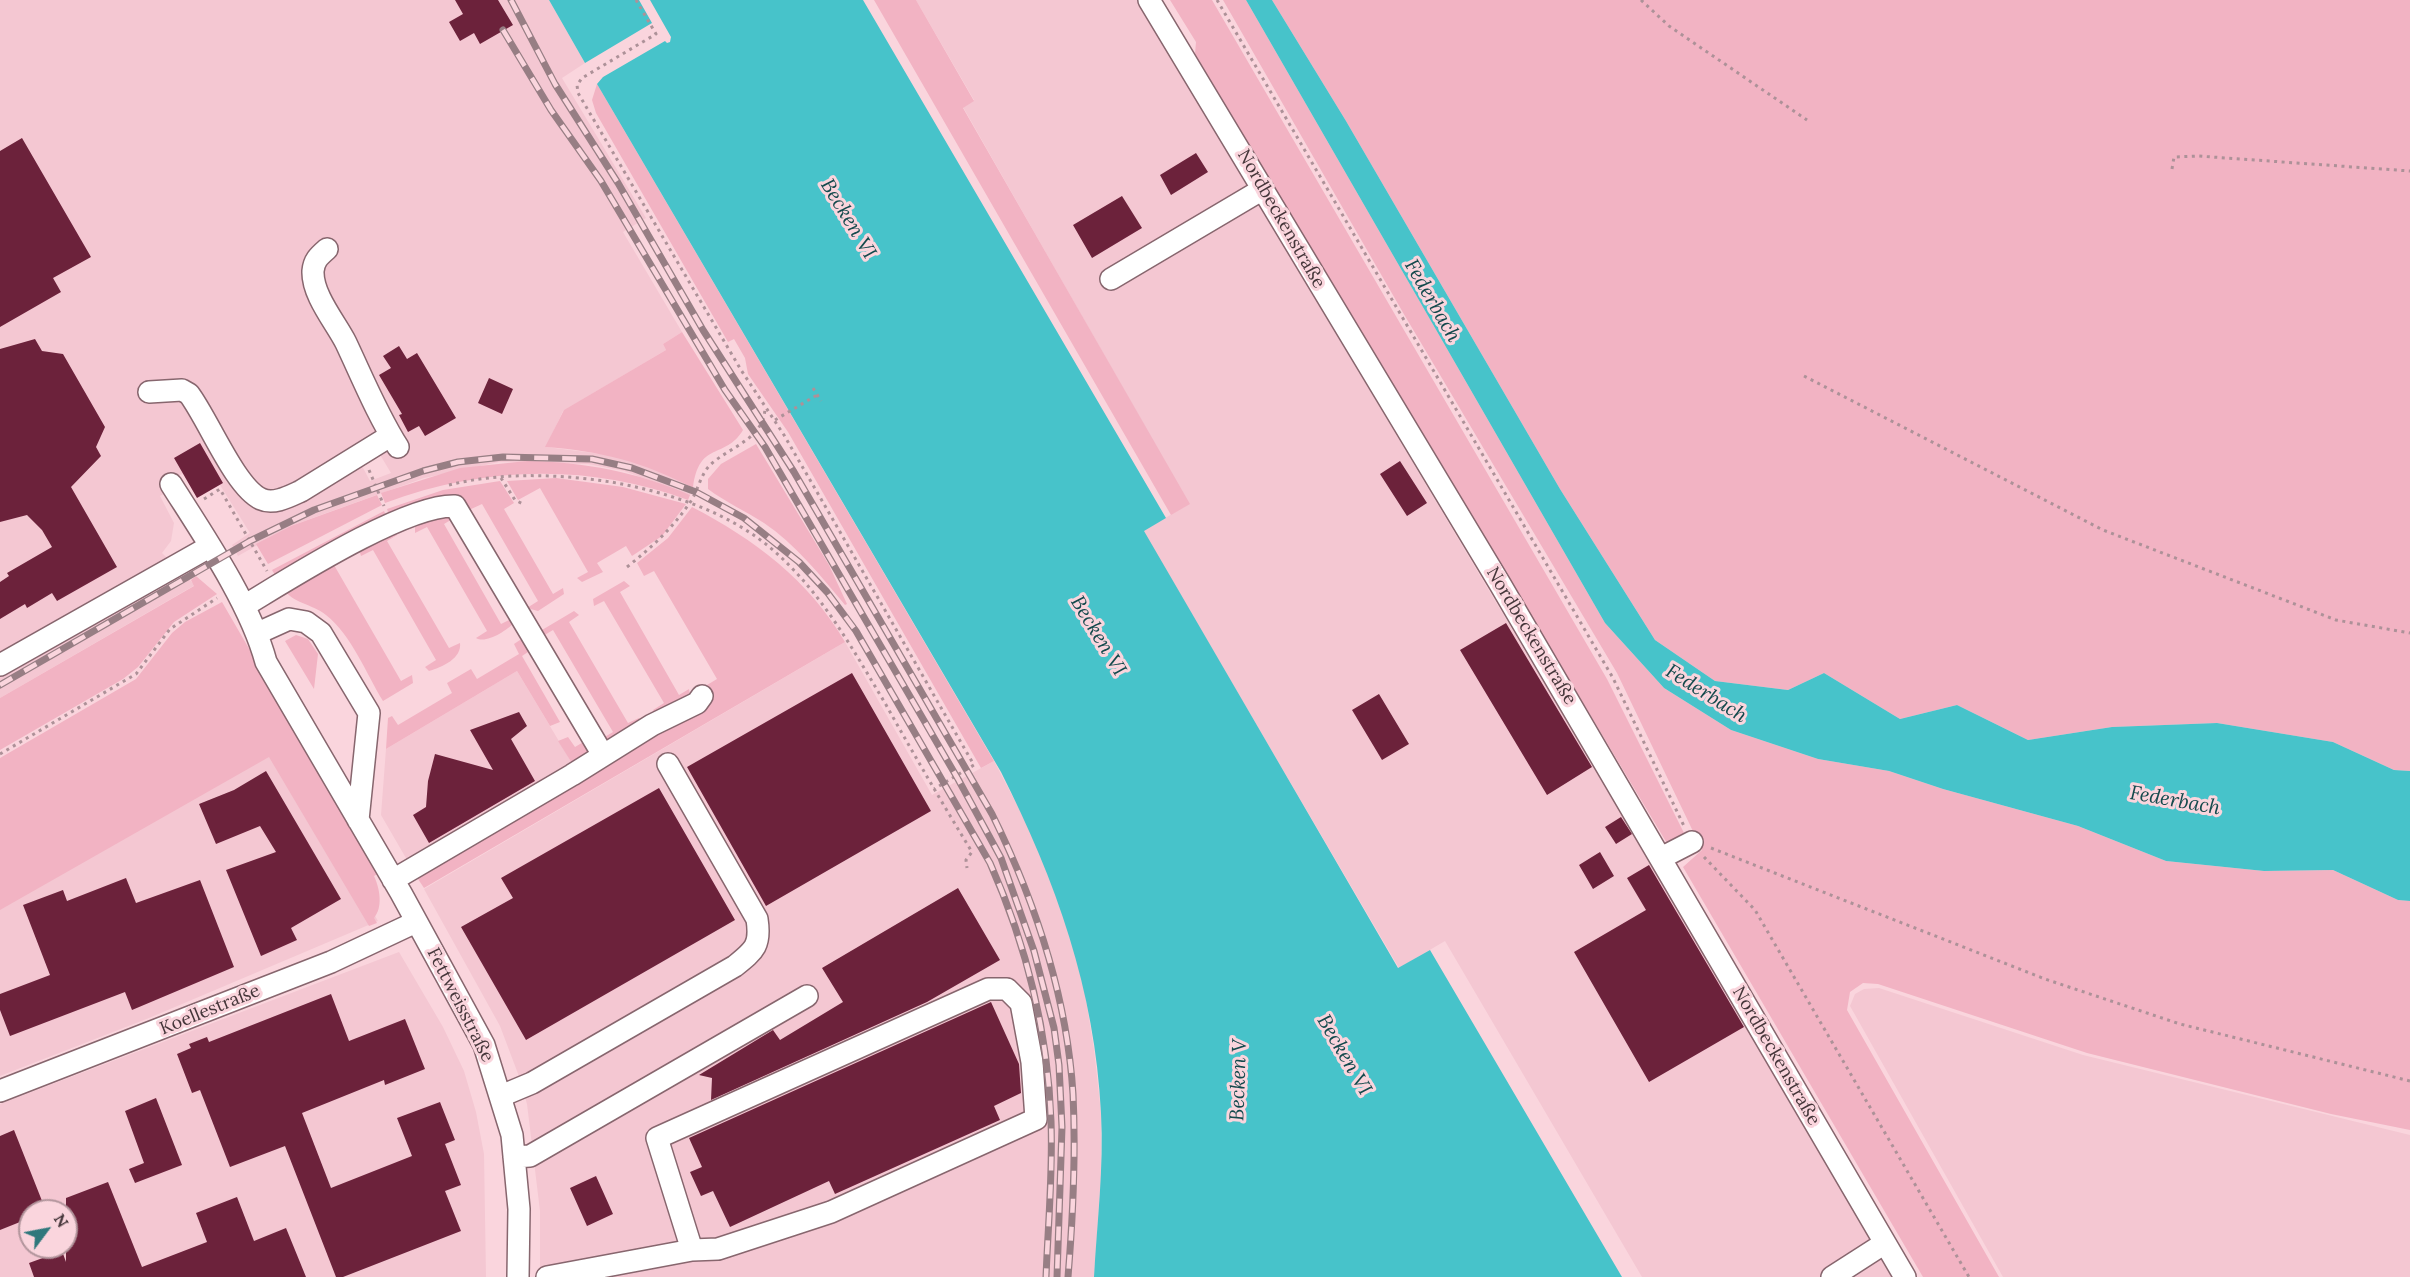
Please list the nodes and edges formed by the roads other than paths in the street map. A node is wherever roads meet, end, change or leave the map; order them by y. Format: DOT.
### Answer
graph roads {
  1 [pos="1149,0"];
  2 [pos="1263,189"];
  3 [pos="327,249"];
  4 [pos="1111,279"];
  5 [pos="149,392"];
  6 [pos="171,484"];
  7 [pos="213,553"];
  8 [pos="239,597"];
  9 [pos="258,633"];
  10 [pos="0,665"];
  11 [pos="702,696"];
  12 [pos="603,755"];
  13 [pos="668,764"];
  14 [pos="358,820"];
  15 [pos="1692,842"];
  16 [pos="1661,858"];
  17 [pos="393,880"];
  18 [pos="416,922"];
  19 [pos="807,996"];
  20 [pos="0,1091"];
  21 [pos="501,1096"];
  22 [pos="514,1157"];
  23 [pos="1886,1243"];
  24 [pos="692,1251"];
  25 [pos="518,1277"];
  26 [pos="547,1277"];
  27 [pos="1832,1277"];
  28 [pos="1905,1277"];
  1 -- 2 [label="street, Nordbeckenstraße"];
  2 -- 4 [label="street"];
  2 -- 16 [label="street, Nordbeckenstraße"];
  3 -- 5 [label="street"];
  6 -- 7 [label="street, Fettweisstraße"];
  7 -- 8 [label="street, Fettweisstraße"];
  7 -- 10 [label="street"];
  8 -- 9 [label="street, Fettweisstraße"];
  8 -- 12 [label="street"];
  9 -- 14 [label="street, Fettweisstraße"];
  9 -- 14 [label="street"];
  11 -- 12 [label="street"];
  12 -- 17 [label="street"];
  13 -- 21 [label="street"];
  14 -- 17 [label="street, Fettweisstraße"];
  15 -- 16 [label="street"];
  16 -- 23 [label="street, Nordbeckenstraße"];
  17 -- 18 [label="street, Fettweisstraße"];
  18 -- 20 [label="street, Koellestraße"];
  18 -- 21 [label="street, Fettweisstraße"];
  19 -- 22 [label="street"];
  21 -- 22 [label="street, Fettweisstraße"];
  22 -- 25 [label="street, Fettweisstraße"];
  23 -- 27 [label="street"];
  23 -- 28 [label="street, Nordbeckenstraße"];
  24 -- 24 [label="street"];
  24 -- 26 [label="street"];
}
